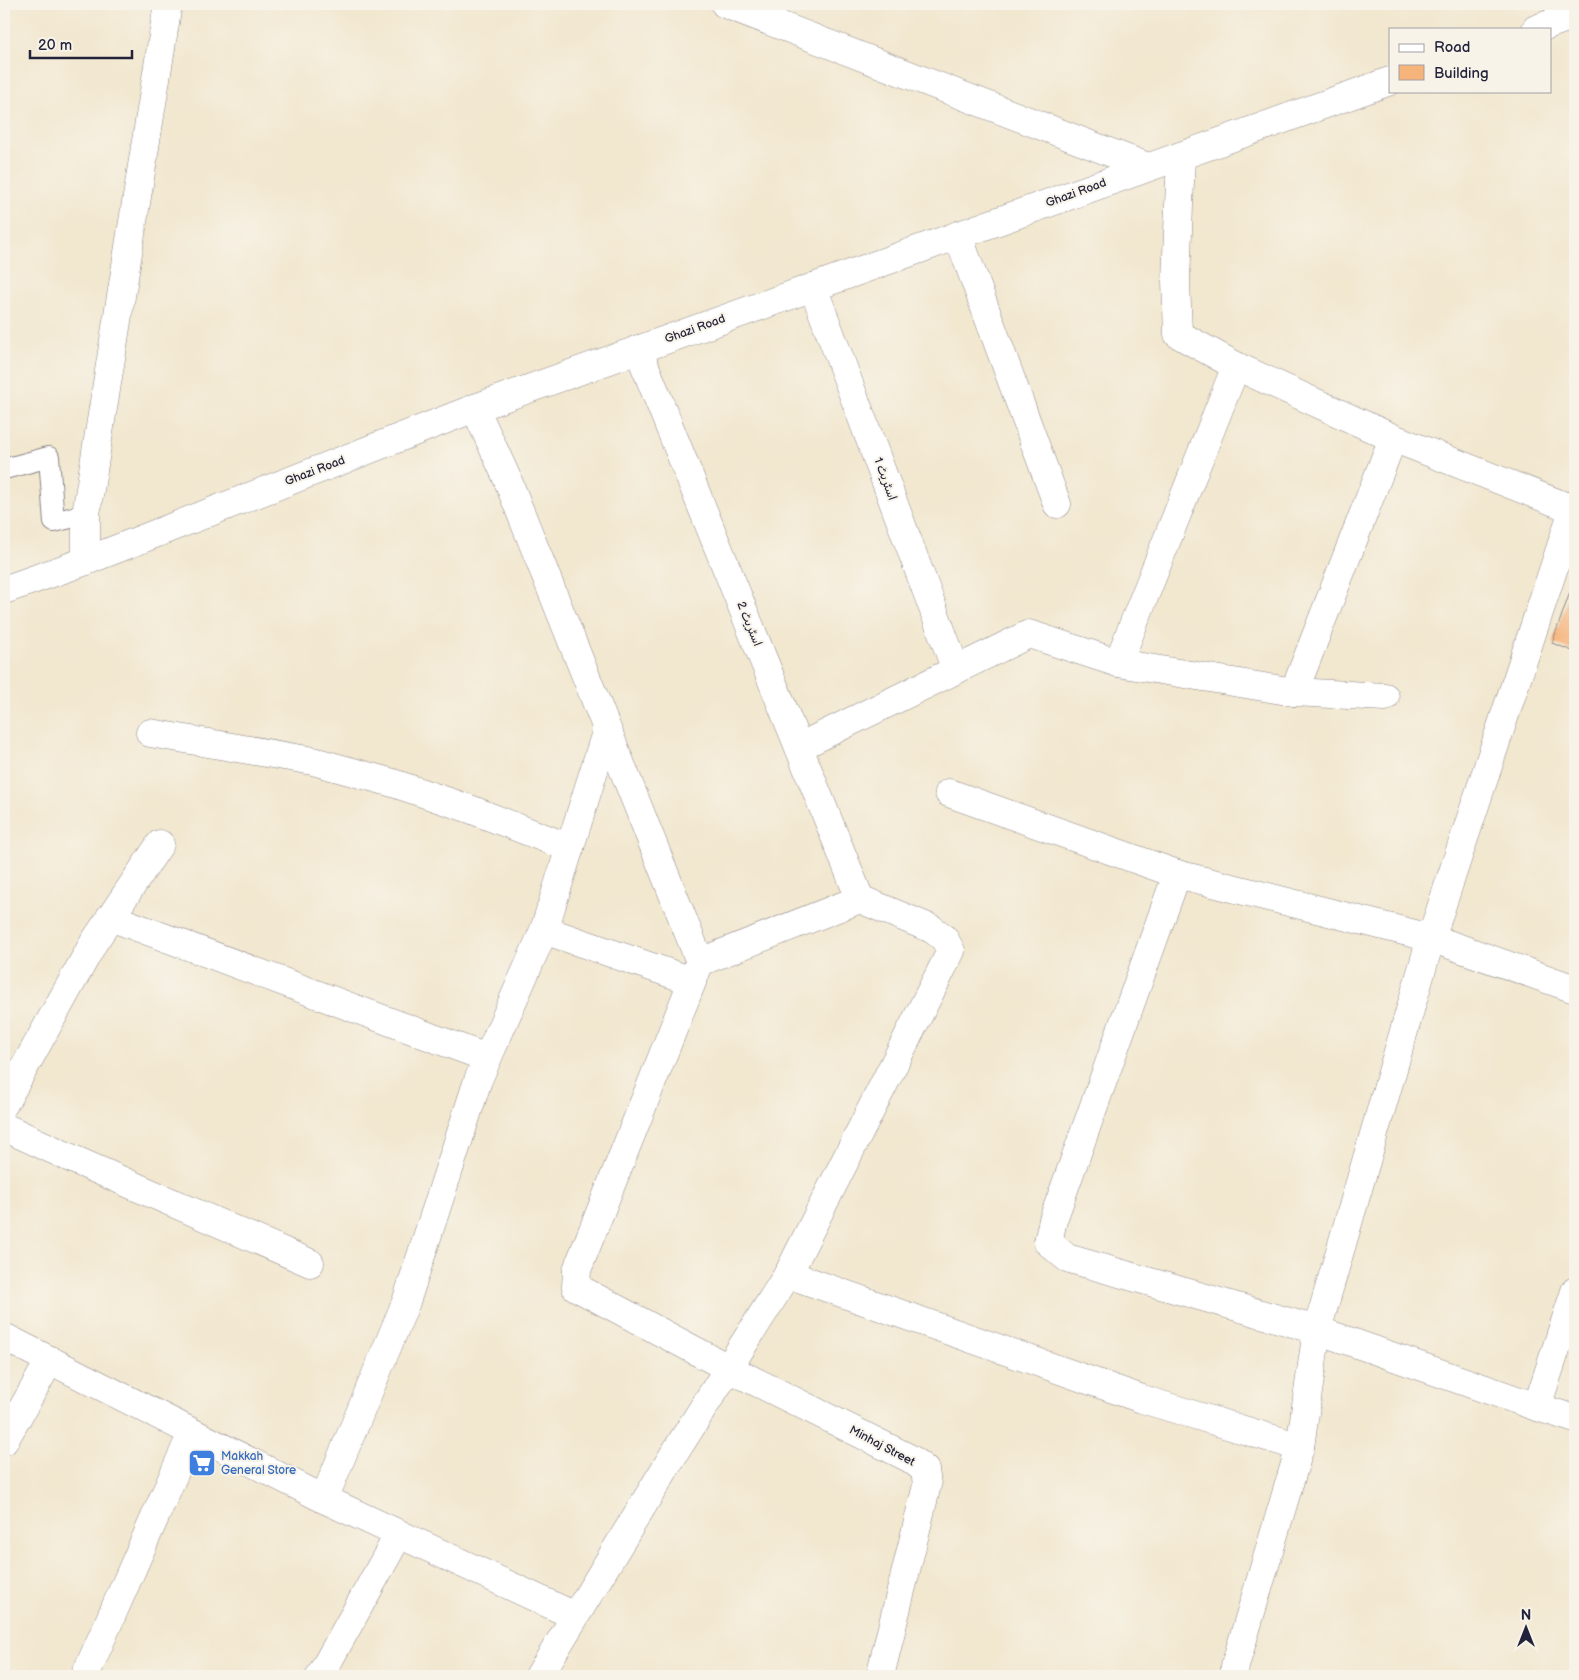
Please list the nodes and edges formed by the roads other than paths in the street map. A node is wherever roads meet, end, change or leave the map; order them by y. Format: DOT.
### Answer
graph roads {
  1 [pos="168,4"];
  2 [pos="725,4"];
  3 [pos="1553,4"];
  4 [pos="1575,14"];
  5 [pos="1539,28"];
  6 [pos="1389,81"];
  7 [pos="1181,156"];
  8 [pos="1148,167"];
  9 [pos="958,235"];
  10 [pos="813,287"];
  11 [pos="638,349"];
  12 [pos="1236,366"];
  13 [pos="475,408"];
  14 [pos="1393,438"];
  15 [pos="4,469"];
  16 [pos="1057,504"];
  17 [pos="1575,508"];
  18 [pos="86,514"];
  19 [pos="86,561"];
  20 [pos="4,590"];
  21 [pos="1118,663"];
  22 [pos="956,670"];
  23 [pos="1294,692"];
  24 [pos="1385,697"];
  25 [pos="607,729"];
  26 [pos="150,733"];
  27 [pos="799,747"];
  28 [pos="949,793"];
  29 [pos="160,844"];
  30 [pos="570,848"];
  31 [pos="1177,874"];
  32 [pos="860,899"];
  33 [pos="110,917"];
  34 [pos="544,930"];
  35 [pos="1431,938"];
  36 [pos="696,971"];
  37 [pos="1575,989"];
  38 [pos="487,1058"];
  39 [pos="4,1104"];
  40 [pos="4,1127"];
  41 [pos="310,1263"];
  42 [pos="788,1274"];
  43 [pos="1575,1291"];
  44 [pos="1318,1330"];
  45 [pos="4,1337"];
  46 [pos="50,1360"];
  47 [pos="728,1368"];
  48 [pos="1537,1407"];
  49 [pos="1575,1419"];
  50 [pos="192,1433"];
  51 [pos="4,1440"];
  52 [pos="1300,1447"];
  53 [pos="324,1499"];
  54 [pos="398,1534"];
  55 [pos="575,1616"];
  56 [pos="548,1674"];
  57 [pos="85,1676"];
  58 [pos="320,1676"];
  59 [pos="880,1676"];
  60 [pos="1234,1676"];
  1 -- 18 [label="street"];
  2 -- 8 [label="street"];
  3 -- 4 [label="lane"];
  4 -- 5 [label="street"];
  6 -- 7 [label="street, Ghazi Road"];
  7 -- 8 [label="street, Ghazi Road"];
  7 -- 12 [label="street"];
  8 -- 9 [label="street, Ghazi Road"];
  9 -- 10 [label="street, Ghazi Road"];
  9 -- 16 [label="street"];
  10 -- 11 [label="street, Ghazi Road"];
  10 -- 22 [label="street, اسٹریٹ 1"];
  11 -- 13 [label="street, Ghazi Road"];
  11 -- 27 [label="street, اسٹریٹ 2"];
  12 -- 14 [label="street"];
  12 -- 21 [label="street"];
  13 -- 19 [label="street, Ghazi Road"];
  13 -- 25 [label="street"];
  14 -- 17 [label="street"];
  14 -- 23 [label="street"];
  15 -- 18 [label="lane"];
  17 -- 35 [label="street"];
  18 -- 19 [label="street"];
  19 -- 20 [label="street, Ghazi Road"];
  21 -- 22 [label="street"];
  21 -- 23 [label="street"];
  22 -- 27 [label="street"];
  23 -- 24 [label="street"];
  25 -- 30 [label="street"];
  25 -- 36 [label="street"];
  26 -- 30 [label="street"];
  27 -- 32 [label="street, اسٹریٹ 2"];
  28 -- 31 [label="street"];
  29 -- 33 [label="street"];
  30 -- 34 [label="street"];
  31 -- 35 [label="street"];
  31 -- 44 [label="street"];
  32 -- 36 [label="street"];
  32 -- 42 [label="street"];
  33 -- 38 [label="street"];
  33 -- 39 [label="street"];
  34 -- 36 [label="street"];
  34 -- 38 [label="street"];
  35 -- 37 [label="street"];
  35 -- 44 [label="street"];
  36 -- 47 [label="street"];
  38 -- 53 [label="street"];
  40 -- 41 [label="street"];
  42 -- 47 [label="street"];
  42 -- 52 [label="street"];
  43 -- 48 [label="street"];
  44 -- 48 [label="street"];
  44 -- 52 [label="street"];
  45 -- 46 [label="street"];
  46 -- 50 [label="street"];
  46 -- 51 [label="street"];
  47 -- 55 [label="street"];
  47 -- 59 [label="street, Minhaj Street"];
  48 -- 49 [label="street"];
  50 -- 53 [label="street"];
  50 -- 57 [label="street"];
  52 -- 60 [label="street"];
  53 -- 54 [label="street"];
  54 -- 55 [label="street"];
  54 -- 58 [label="street"];
  55 -- 56 [label="street"];
}
